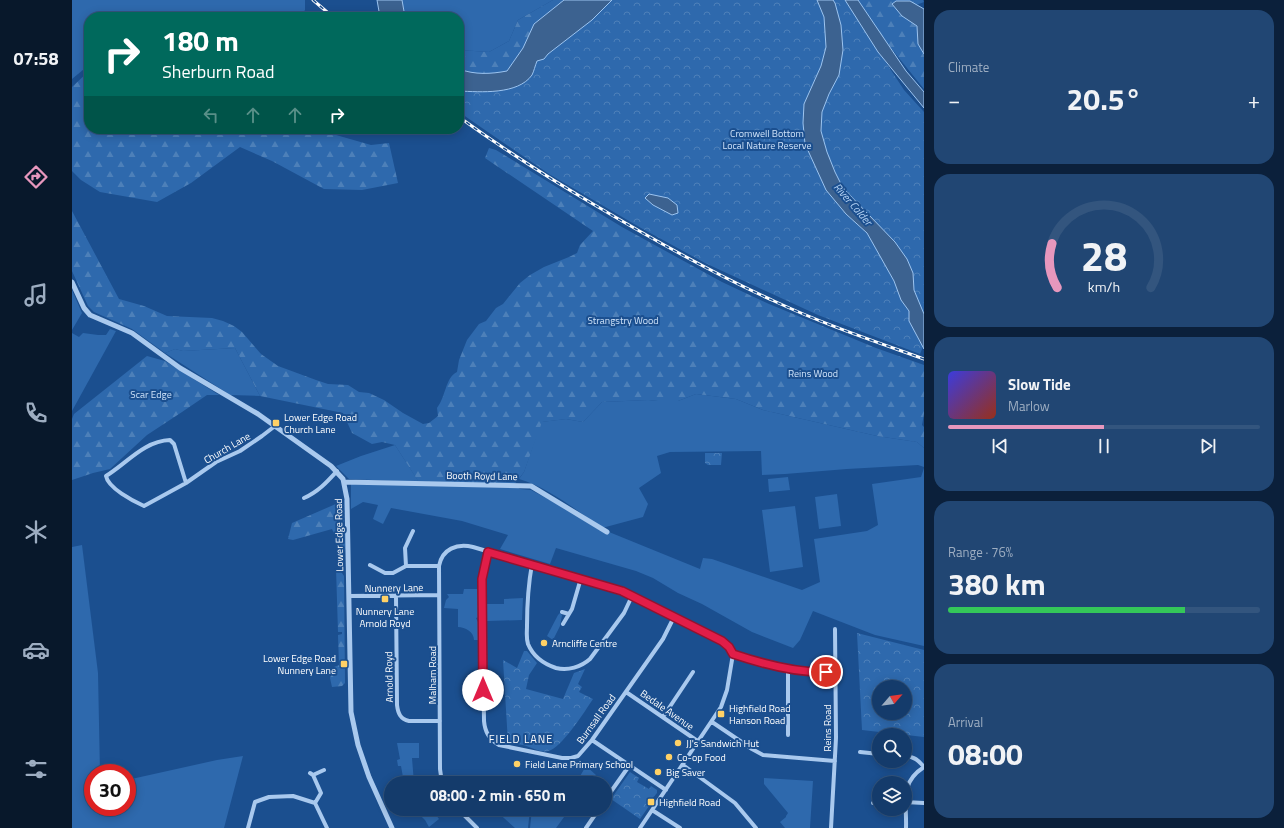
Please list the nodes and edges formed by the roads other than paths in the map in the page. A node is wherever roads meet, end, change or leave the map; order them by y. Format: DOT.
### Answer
graph roads {
  1 [pos="72,282"];
  2 [pos="275,426"];
  3 [pos="337,471"];
  4 [pos="344,482"];
  5 [pos="186,483"];
  6 [pos="304,498"];
  7 [pos="413,531"];
  8 [pos="607,532"];
  9 [pos="488,552"];
  10 [pos="532,564"];
  11 [pos="370,565"];
  12 [pos="406,566"];
  13 [pos="439,566"];
  14 [pos="581,578"];
  15 [pos="439,595"];
  16 [pos="349,596"];
  17 [pos="396,596"];
  18 [pos="632,596"];
  19 [pos="562,612"];
  20 [pos="569,614"];
  21 [pos="674,617"];
  22 [pos="563,624"];
  23 [pos="835,629"];
  24 [pos="733,654"];
  25 [pos="788,668"];
  26 [pos="693,672"];
  27 [pos="835,679"];
  28 [pos="626,692"];
  29 [pos="663,717"];
  30 [pos="440,720"];
  31 [pos="712,722"];
  32 [pos="788,735"];
  33 [pos="592,740"];
  34 [pos="699,742"];
  35 [pos="860,752"];
  36 [pos="872,753"];
  37 [pos="912,757"];
  38 [pos="835,761"];
  39 [pos="683,765"];
  40 [pos="629,766"];
  41 [pos="924,767"];
  42 [pos="324,770"];
  43 [pos="441,776"];
  44 [pos="912,778"];
  45 [pos="612,790"];
  46 [pos="666,790"];
  47 [pos="912,802"];
  48 [pos="924,803"];
  49 [pos="315,804"];
  50 [pos="652,810"];
  51 [pos="465,816"];
  52 [pos="594,816"];
  53 [pos="905,816"];
  54 [pos="248,828"];
  55 [pos="327,828"];
  56 [pos="392,828"];
  57 [pos="477,828"];
  58 [pos="586,828"];
  59 [pos="640,828"];
  60 [pos="680,828"];
  61 [pos="756,828"];
  62 [pos="831,828"];
  63 [pos="906,828"];
  1 -- 2 [label="street, Lower Edge Road"];
  2 -- 3 [label="street, Lower Edge Road"];
  2 -- 5 [label="street, Church Lane"];
  3 -- 4 [label="street, Lower Edge Road"];
  3 -- 6 [label="street"];
  4 -- 8 [label="street, Booth Royd Lane"];
  4 -- 16 [label="street, Lower Edge Road"];
  5 -- 5 [label="street, Church Lane"];
  7 -- 12 [label="street"];
  9 -- 10 [label="street"];
  9 -- 13 [label="street"];
  9 -- 33 [label="street, Burnsall Road"];
  10 -- 14 [label="street"];
  10 -- 18 [label="street"];
  11 -- 12 [label="street"];
  12 -- 13 [label="street"];
  13 -- 15 [label="street, Malham Road"];
  14 -- 18 [label="street"];
  14 -- 20 [label="street"];
  15 -- 17 [label="street, Nunnery Lane"];
  15 -- 30 [label="street, Malham Road"];
  16 -- 17 [label="street, Nunnery Lane"];
  16 -- 56 [label="street, Lower Edge Road"];
  17 -- 30 [label="street, Arnold Royd"];
  18 -- 21 [label="street"];
  19 -- 20 [label="street"];
  20 -- 22 [label="street"];
  21 -- 24 [label="street"];
  21 -- 28 [label="street, Burnsall Road"];
  23 -- 27 [label="street, Reins Road"];
  24 -- 25 [label="street"];
  24 -- 31 [label="street"];
  25 -- 27 [label="street"];
  25 -- 32 [label="street"];
  26 -- 29 [label="street"];
  27 -- 38 [label="street, Reins Road"];
  28 -- 29 [label="street, Bedale Avenue"];
  28 -- 33 [label="street, Burnsall Road"];
  29 -- 34 [label="street, Bedale Avenue"];
  30 -- 43 [label="street, Malham Road"];
  31 -- 34 [label="street"];
  31 -- 38 [label="street"];
  33 -- 40 [label="street"];
  34 -- 39 [label="street"];
  35 -- 36 [label="street"];
  37 -- 41 [label="street"];
  38 -- 62 [label="street, Reins Road"];
  39 -- 46 [label="street"];
  39 -- 61 [label="street"];
  40 -- 45 [label="street"];
  40 -- 46 [label="street"];
  41 -- 44 [label="street"];
  42 -- 49 [label="street"];
  46 -- 50 [label="street"];
  47 -- 48 [label="street"];
  49 -- 54 [label="street"];
  49 -- 55 [label="street"];
  50 -- 59 [label="street"];
  50 -- 60 [label="street"];
  51 -- 57 [label="street"];
  52 -- 58 [label="street"];
  53 -- 63 [label="street"];
}
